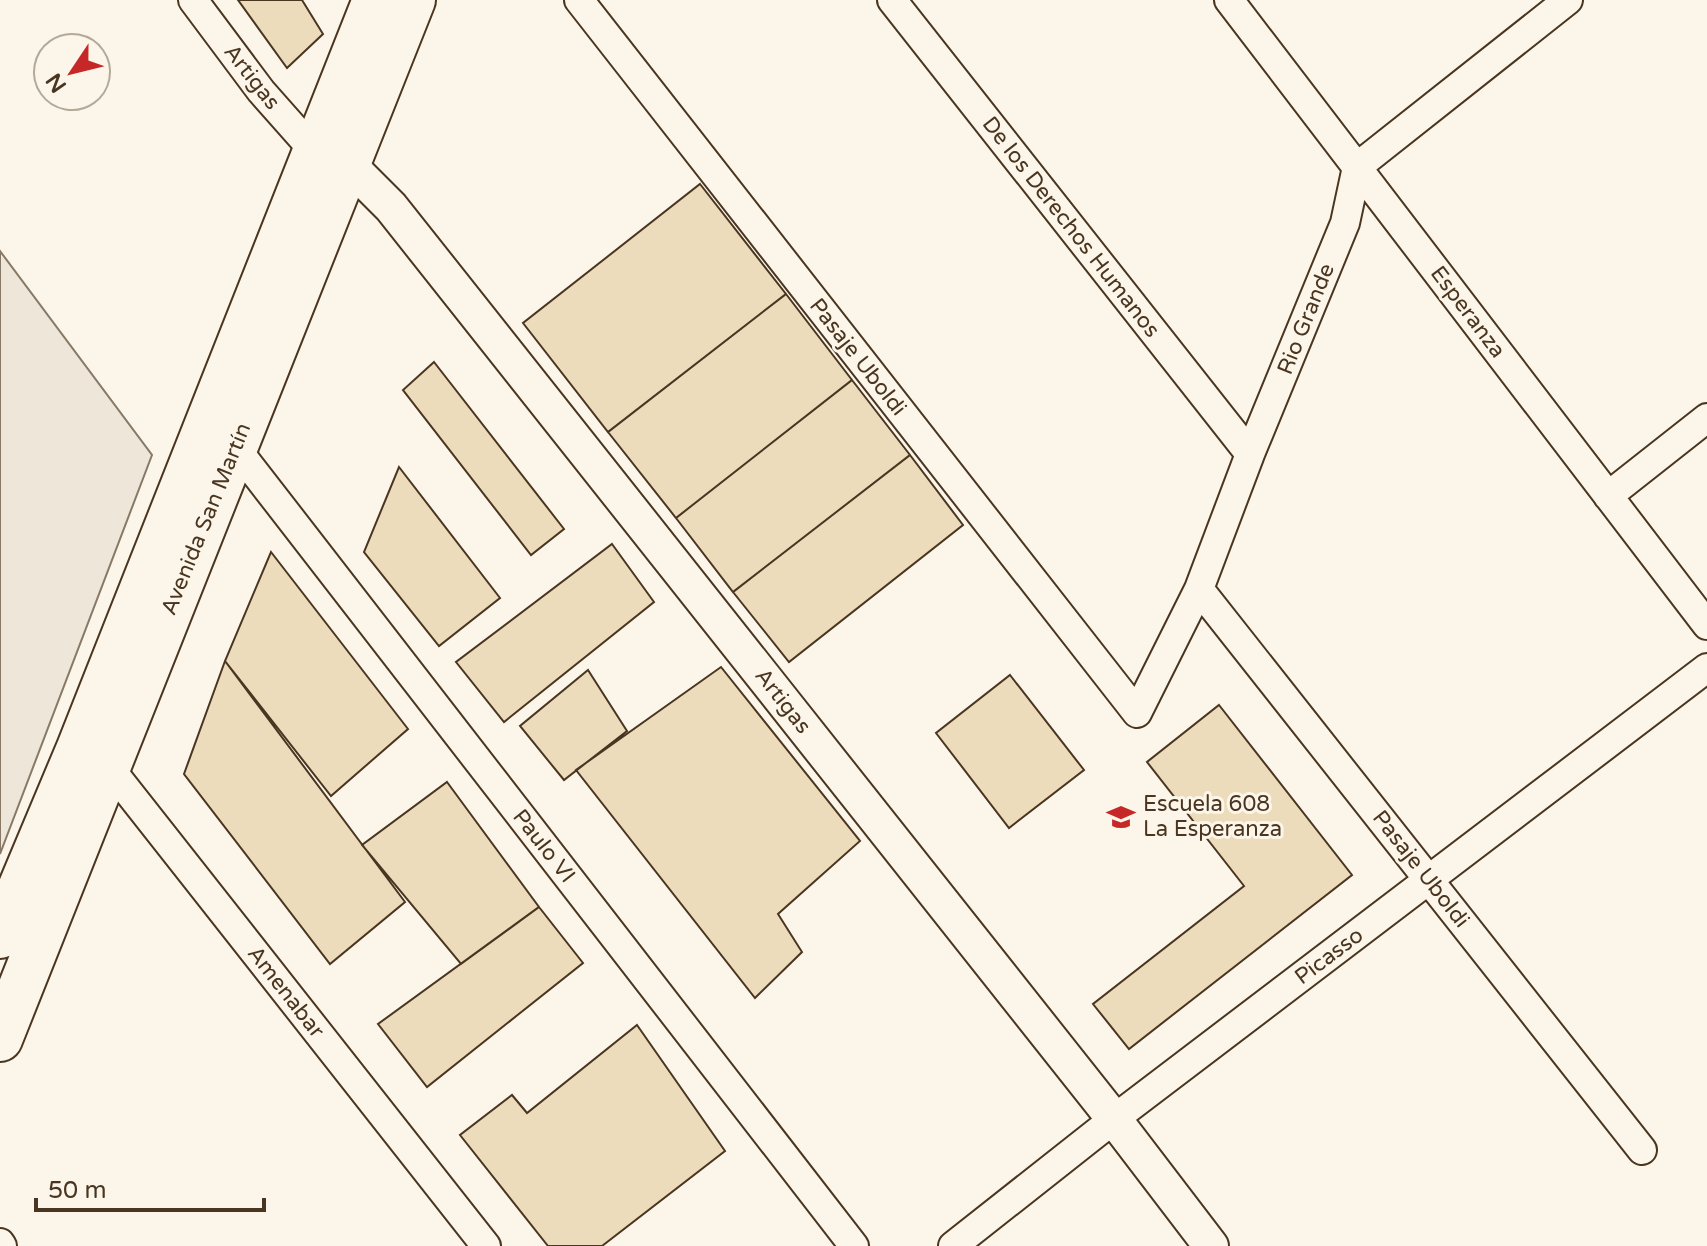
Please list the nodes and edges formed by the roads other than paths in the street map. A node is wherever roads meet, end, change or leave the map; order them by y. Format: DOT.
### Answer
graph roads {
  1 [pos="193,0"];
  2 [pos="375,0"];
  3 [pos="413,0"];
  4 [pos="579,0"];
  5 [pos="892,0"];
  6 [pos="1229,0"];
  7 [pos="1568,0"];
  8 [pos="331,157"];
  9 [pos="1357,167"];
  10 [pos="1707,418"];
  11 [pos="235,447"];
  12 [pos="1250,454"];
  13 [pos="1608,496"];
  14 [pos="1199,589"];
  15 [pos="1707,625"];
  16 [pos="1707,668"];
  17 [pos="1137,713"];
  18 [pos="93,757"];
  19 [pos="1429,880"];
  20 [pos="0,936"];
  21 [pos="0,1039"];
  22 [pos="1114,1119"];
  23 [pos="1642,1150"];
  24 [pos="486,1246"];
  25 [pos="854,1246"];
  26 [pos="953,1246"];
  27 [pos="1211,1246"];
  1 -- 8 [label="street, Artigas"];
  2 -- 8 [label="main road, Avenida San Martín"];
  3 -- 8 [label="main road, Avenida San Martín"];
  4 -- 17 [label="street, Pasaje Uboldi"];
  5 -- 12 [label="street, De los Derechos Humanos"];
  6 -- 9 [label="street, Esperanza"];
  7 -- 9 [label="street"];
  8 -- 11 [label="main road, Avenida San Martín"];
  8 -- 18 [label="main road, Avenida San Martín"];
  8 -- 22 [label="street, Artigas"];
  9 -- 12 [label="street, Rio Grande"];
  9 -- 13 [label="street, Esperanza"];
  10 -- 13 [label="street"];
  11 -- 18 [label="main road, Avenida San Martín"];
  11 -- 25 [label="street, Paulo VI"];
  12 -- 14 [label="street, Rio Grande"];
  13 -- 15 [label="street, Esperanza"];
  14 -- 17 [label="street, Rio Grande"];
  14 -- 19 [label="street, Pasaje Uboldi"];
  16 -- 19 [label="street, Picasso"];
  18 -- 20 [label="main road, Avenida San Martín"];
  18 -- 21 [label="main road, Avenida San Martín"];
  18 -- 24 [label="street, Amenabar"];
  19 -- 22 [label="street, Picasso"];
  19 -- 23 [label="street, Pasaje Uboldi"];
  22 -- 26 [label="street, Picasso"];
  22 -- 27 [label="street, Artigas"];
}
